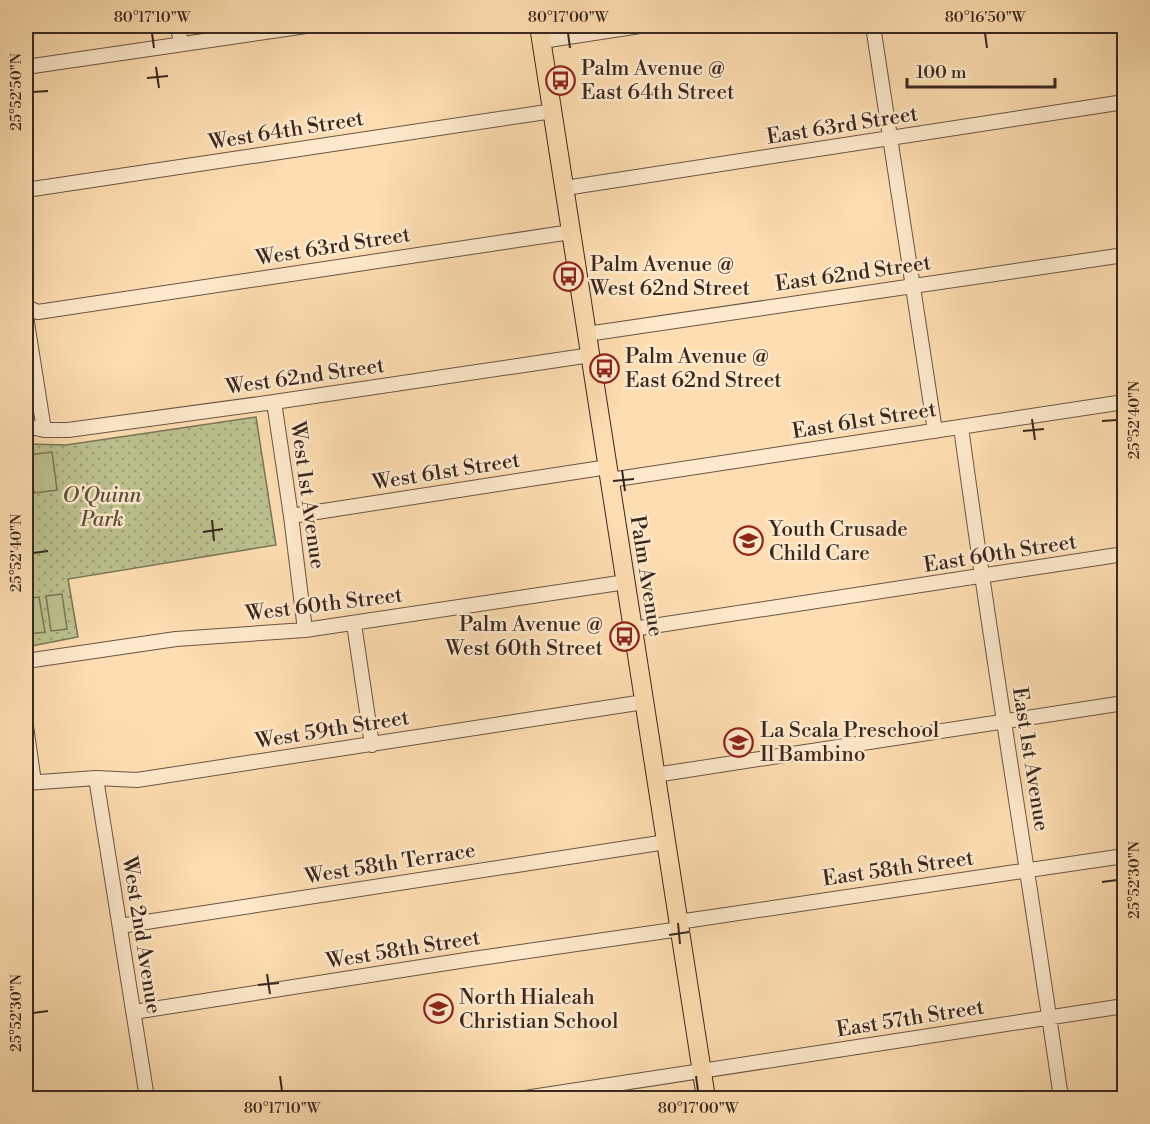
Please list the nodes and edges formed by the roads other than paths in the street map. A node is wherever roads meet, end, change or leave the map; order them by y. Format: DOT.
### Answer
graph roads {
  1 [pos="178,26"];
  2 [pos="300,26"];
  3 [pos="640,26"];
  4 [pos="873,26"];
  5 [pos="540,33"];
  6 [pos="181,44"];
  7 [pos="26,67"];
  8 [pos="1125,102"];
  9 [pos="553,111"];
  10 [pos="890,139"];
  11 [pos="565,188"];
  12 [pos="26,190"];
  13 [pos="571,232"];
  14 [pos="1125,255"];
  15 [pos="912,285"];
  16 [pos="26,307"];
  17 [pos="26,316"];
  18 [pos="587,334"];
  19 [pos="591,355"];
  20 [pos="274,402"];
  21 [pos="1125,402"];
  22 [pos="26,426"];
  23 [pos="961,427"];
  24 [pos="44,430"];
  25 [pos="935,431"];
  26 [pos="609,474"];
  27 [pos="291,516"];
  28 [pos="1125,554"];
  29 [pos="981,577"];
  30 [pos="626,582"];
  31 [pos="354,624"];
  32 [pos="633,629"];
  33 [pos="305,630"];
  34 [pos="26,661"];
  35 [pos="644,702"];
  36 [pos="1125,703"];
  37 [pos="1004,722"];
  38 [pos="26,726"];
  39 [pos="372,745"];
  40 [pos="656,775"];
  41 [pos="96,778"];
  42 [pos="30,782"];
  43 [pos="666,842"];
  44 [pos="1125,856"];
  45 [pos="1028,870"];
  46 [pos="120,926"];
  47 [pos="679,926"];
  48 [pos="1125,1006"];
  49 [pos="134,1012"];
  50 [pos="1049,1017"];
  51 [pos="702,1071"];
  52 [pos="147,1098"];
  53 [pos="525,1098"];
  54 [pos="706,1098"];
  55 [pos="1061,1098"];
  1 -- 6 [label="street"];
  2 -- 6 [label="street"];
  3 -- 5 [label="street"];
  4 -- 10 [label="street"];
  5 -- 9 [label="main road, Palm Avenue"];
  6 -- 7 [label="street"];
  8 -- 10 [label="street, East 63rd Street"];
  9 -- 11 [label="main road, Palm Avenue"];
  9 -- 12 [label="street, West 64th Street"];
  10 -- 11 [label="street, East 63rd Street"];
  10 -- 15 [label="street"];
  11 -- 13 [label="main road, Palm Avenue"];
  13 -- 16 [label="street, West 63rd Street"];
  13 -- 18 [label="main road, Palm Avenue"];
  14 -- 15 [label="street, East 62nd Street"];
  15 -- 18 [label="street, East 62nd Street"];
  15 -- 25 [label="street"];
  17 -- 24 [label="street"];
  18 -- 19 [label="main road, Palm Avenue"];
  19 -- 20 [label="street, West 62nd Street"];
  19 -- 26 [label="main road, Palm Avenue"];
  20 -- 24 [label="street, West 62nd Street"];
  20 -- 27 [label="street, West 1st Avenue"];
  21 -- 23 [label="street, East 61st Street"];
  22 -- 24 [label="street, West 62nd Street"];
  23 -- 25 [label="street, East 61st Street"];
  23 -- 29 [label="street, East 1st Avenue"];
  25 -- 26 [label="street, East 61st Street"];
  26 -- 27 [label="street, West 61st Street"];
  26 -- 30 [label="main road, Palm Avenue"];
  27 -- 33 [label="street, West 1st Avenue"];
  28 -- 29 [label="street, East 60th Street"];
  29 -- 32 [label="street, East 60th Street"];
  29 -- 37 [label="street, East 1st Avenue"];
  30 -- 31 [label="street, West 60th Street"];
  30 -- 32 [label="main road, Palm Avenue"];
  31 -- 33 [label="street, West 60th Street"];
  31 -- 39 [label="street"];
  32 -- 35 [label="main road, Palm Avenue"];
  33 -- 34 [label="street, West 60th Street"];
  35 -- 39 [label="street, West 59th Street"];
  35 -- 40 [label="main road, Palm Avenue"];
  36 -- 37 [label="street"];
  37 -- 40 [label="street"];
  37 -- 45 [label="street, East 1st Avenue"];
  38 -- 42 [label="street"];
  39 -- 41 [label="street, West 59th Street"];
  40 -- 43 [label="main road, Palm Avenue"];
  41 -- 42 [label="street, West 59th Street"];
  41 -- 46 [label="street, West 2nd Avenue"];
  43 -- 46 [label="street, West 58th Terrace"];
  43 -- 47 [label="main road, Palm Avenue"];
  44 -- 45 [label="street, East 58th Street"];
  45 -- 47 [label="street, East 58th Street"];
  45 -- 50 [label="street, East 1st Avenue"];
  46 -- 49 [label="street, West 2nd Avenue"];
  47 -- 49 [label="street, West 58th Street"];
  47 -- 51 [label="main road, Palm Avenue"];
  48 -- 50 [label="street, East 57th Street"];
  49 -- 52 [label="street, West 2nd Avenue"];
  50 -- 51 [label="street, East 57th Street"];
  50 -- 55 [label="street, East 1st Avenue"];
  51 -- 53 [label="street, East 57th Street"];
  51 -- 54 [label="main road, Palm Avenue"];
}
